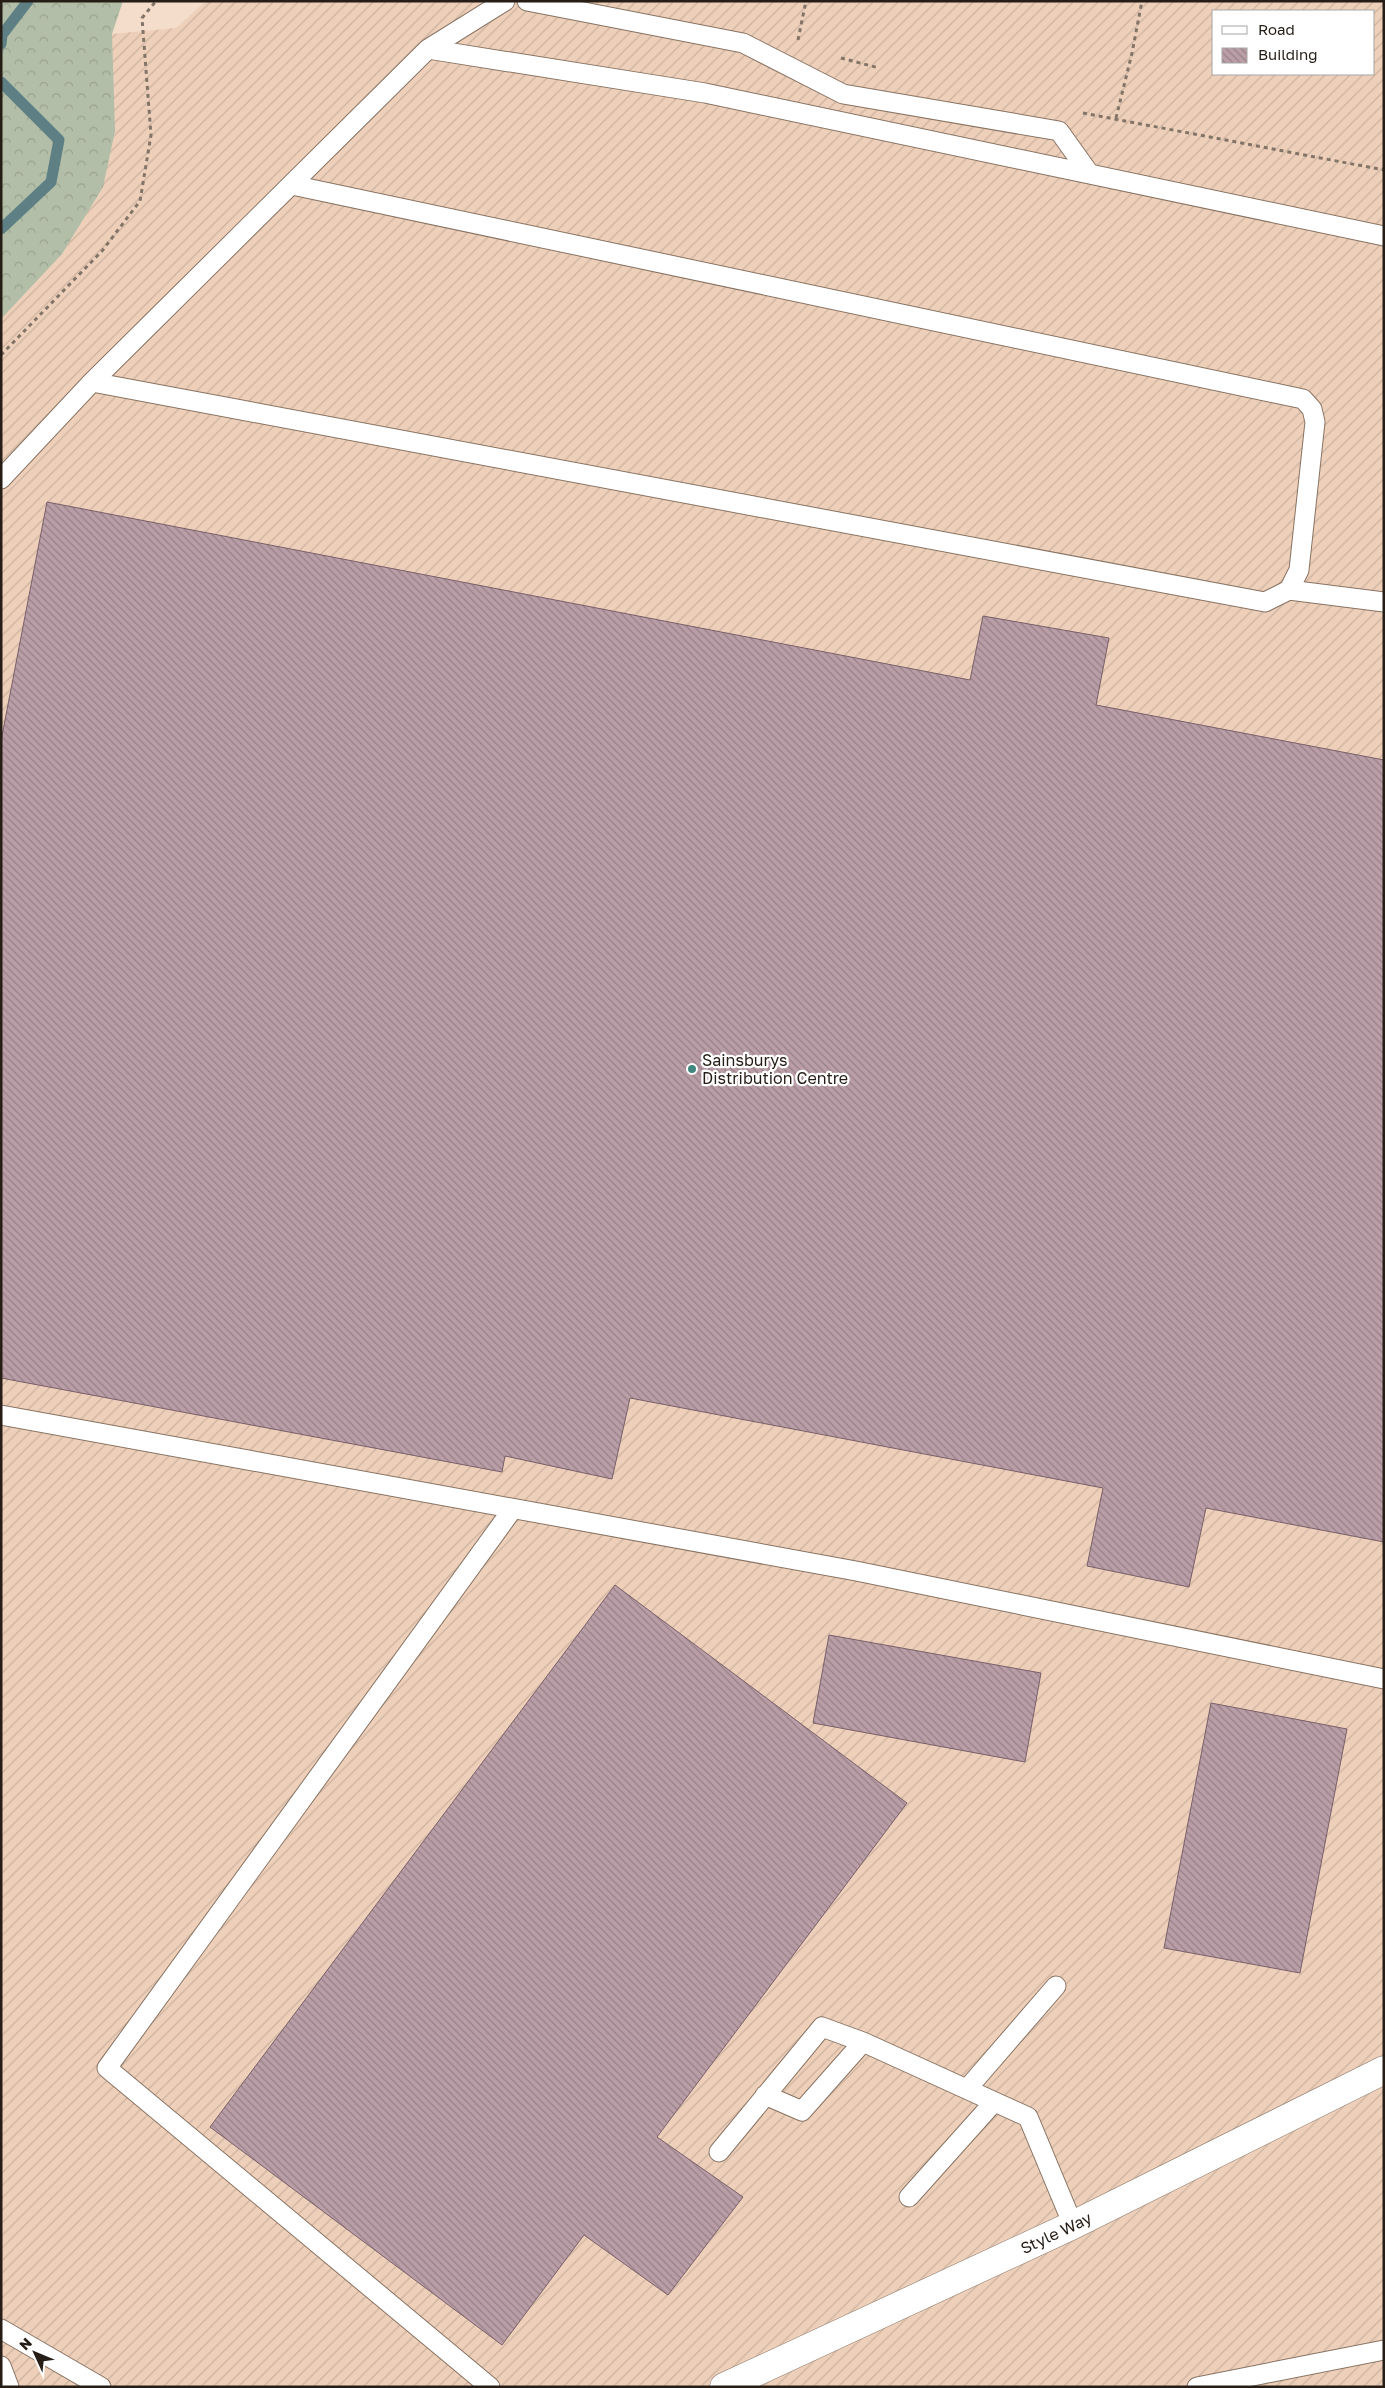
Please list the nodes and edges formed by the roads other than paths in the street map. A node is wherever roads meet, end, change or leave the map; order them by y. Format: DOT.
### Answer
graph roads {
  1 [pos="505,1"];
  2 [pos="527,1"];
  3 [pos="428,49"];
  4 [pos="1089,173"];
  5 [pos="292,184"];
  6 [pos="1384,236"];
  7 [pos="92,382"];
  8 [pos="1,479"];
  9 [pos="1289,590"];
  10 [pos="1384,602"];
  11 [pos="1,1415"];
  12 [pos="512,1510"];
  13 [pos="1384,1679"];
  14 [pos="1056,1986"];
  15 [pos="863,2042"];
  16 [pos="1384,2070"];
  17 [pos="967,2089"];
  18 [pos="765,2095"];
  19 [pos="994,2102"];
  20 [pos="719,2152"];
  21 [pos="910,2197"];
  22 [pos="1073,2225"];
  23 [pos="1,2329"];
  24 [pos="1384,2350"];
  25 [pos="1,2366"];
  26 [pos="9,2387"];
  27 [pos="101,2387"];
  28 [pos="490,2387"];
  29 [pos="724,2387"];
  30 [pos="1196,2387"];
  1 -- 3 [label="lane"];
  2 -- 4 [label="lane"];
  3 -- 4 [label="lane"];
  3 -- 5 [label="lane"];
  4 -- 6 [label="lane"];
  5 -- 7 [label="lane"];
  5 -- 9 [label="lane"];
  7 -- 8 [label="lane"];
  7 -- 9 [label="lane"];
  9 -- 10 [label="lane"];
  11 -- 12 [label="lane"];
  12 -- 13 [label="lane"];
  12 -- 28 [label="lane"];
  14 -- 17 [label="lane"];
  15 -- 17 [label="lane"];
  15 -- 18 [label="lane"];
  15 -- 18 [label="lane"];
  16 -- 22 [label="street, Style Way"];
  17 -- 19 [label="lane"];
  18 -- 20 [label="lane"];
  19 -- 21 [label="lane"];
  19 -- 22 [label="lane"];
  22 -- 29 [label="street, Style Way"];
  23 -- 27 [label="lane"];
  24 -- 30 [label="lane"];
  25 -- 26 [label="lane"];
}
